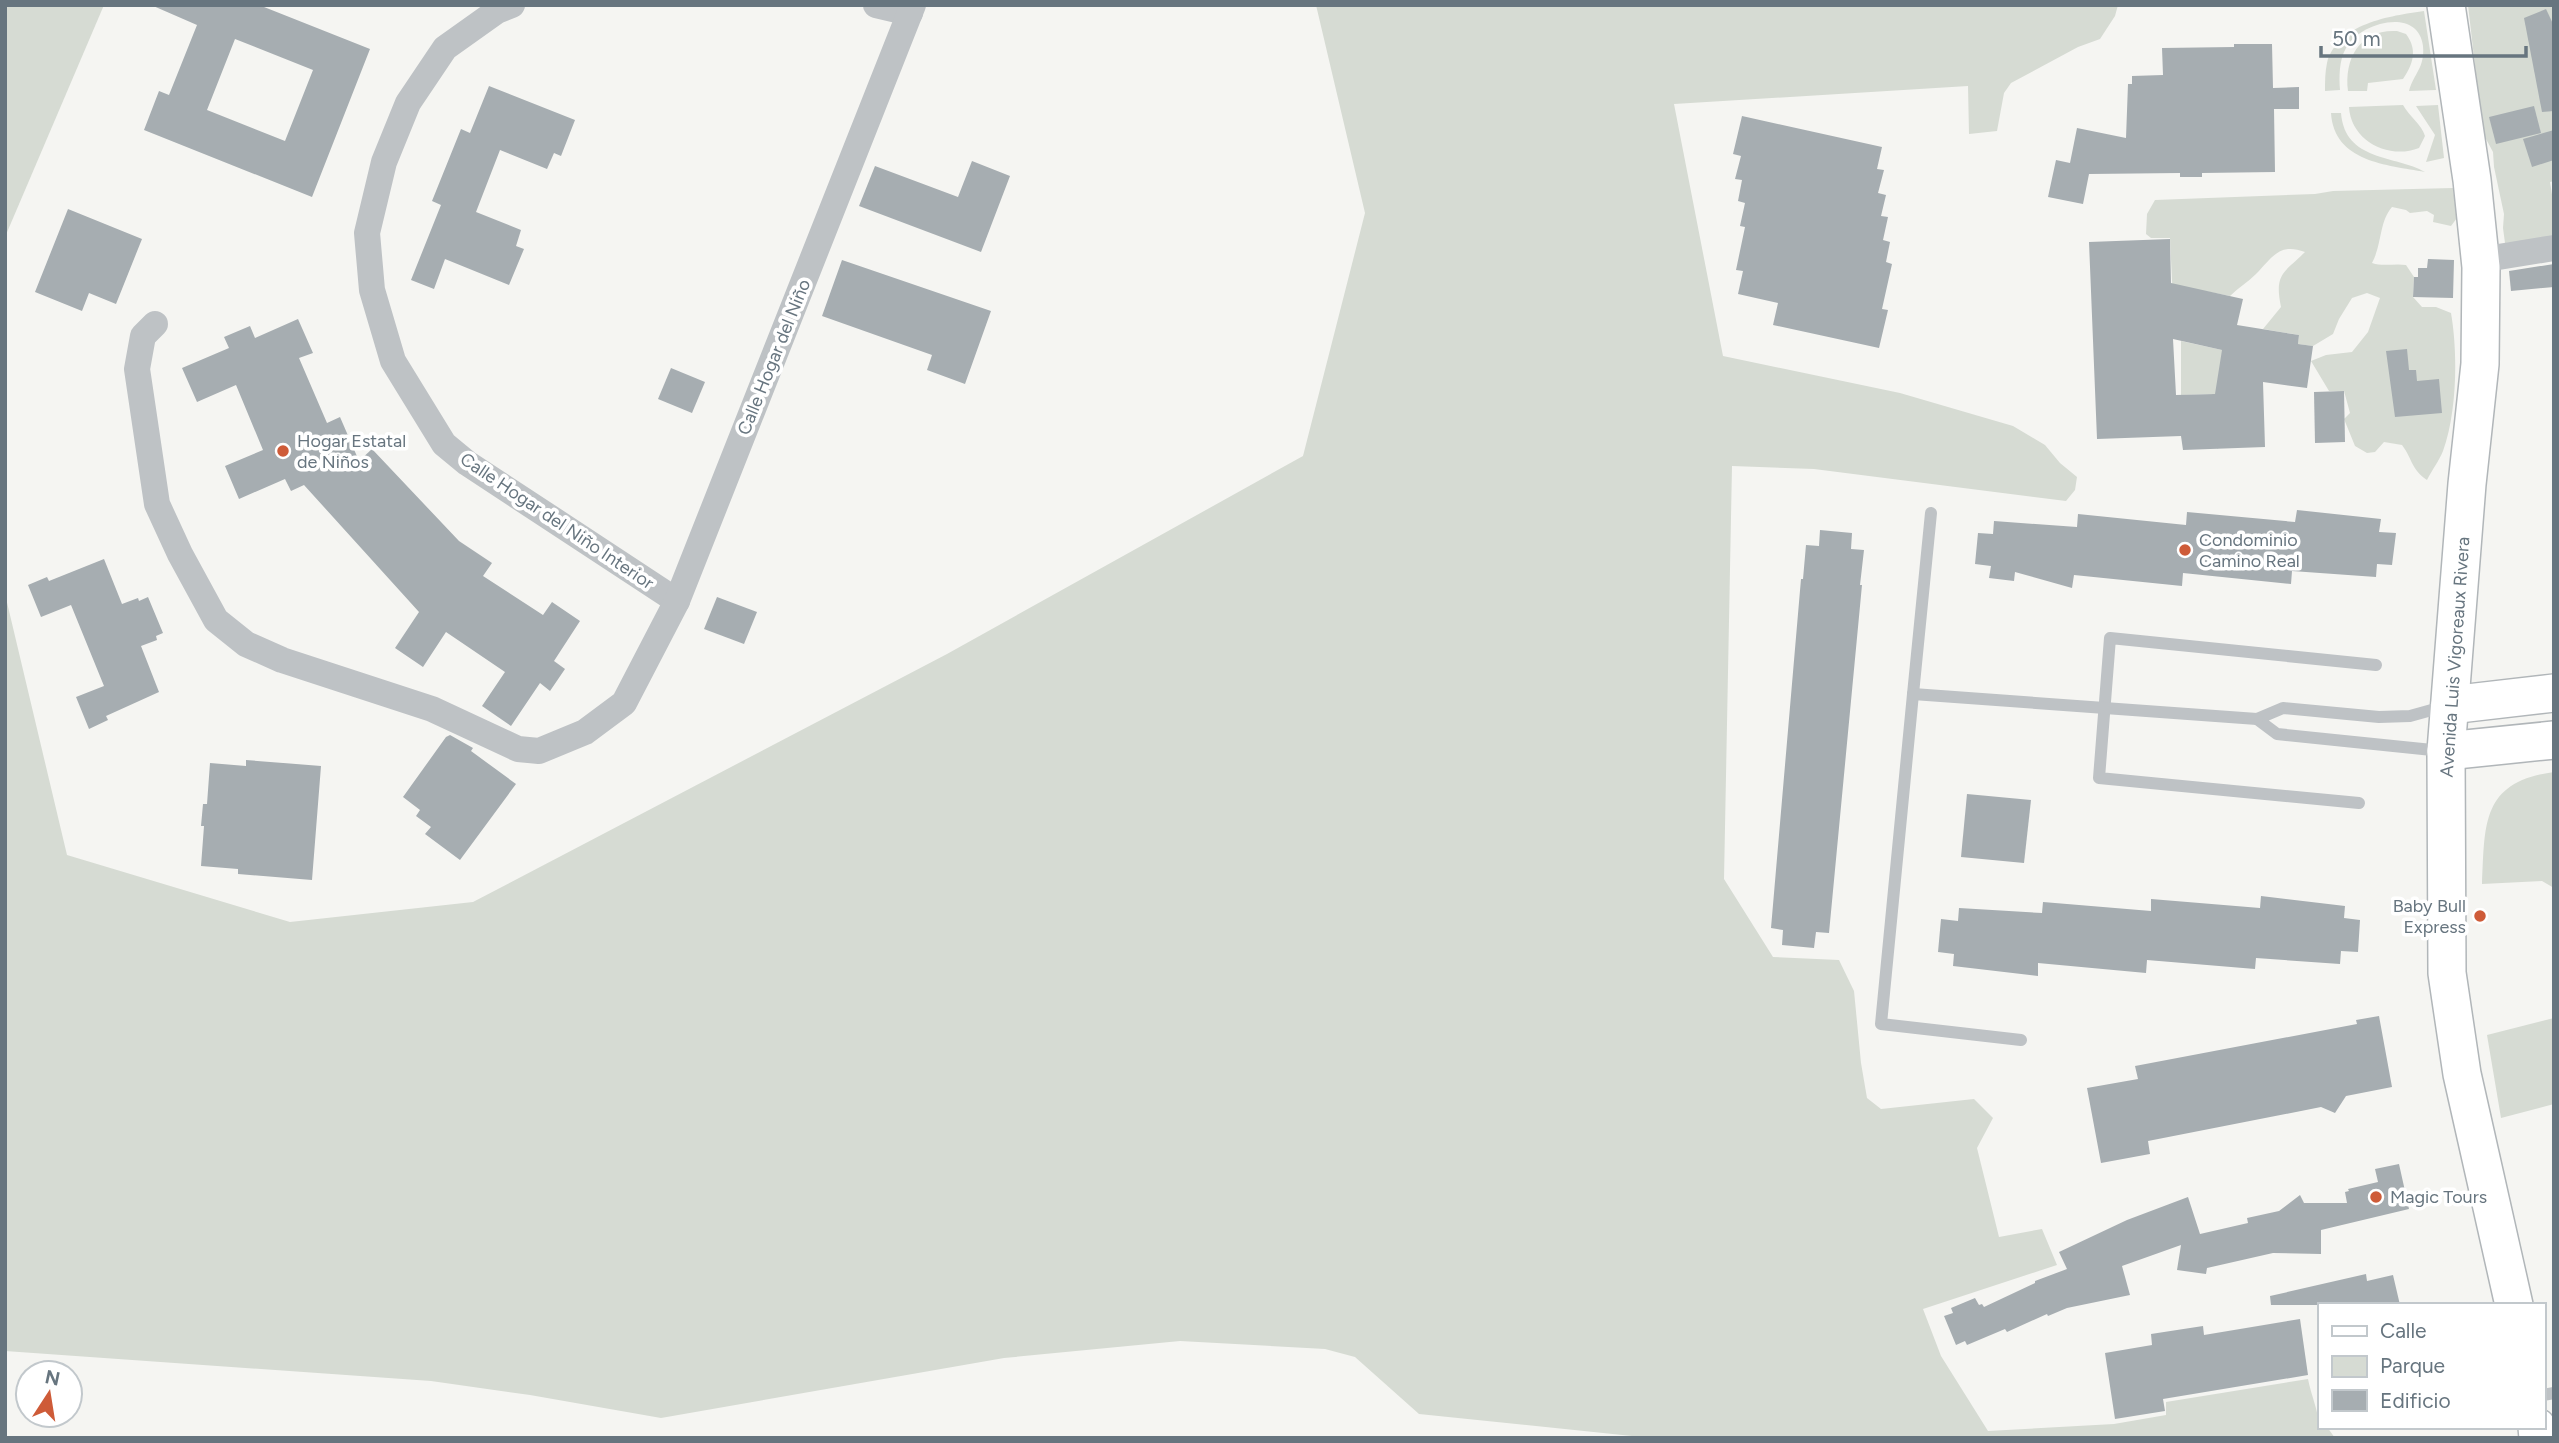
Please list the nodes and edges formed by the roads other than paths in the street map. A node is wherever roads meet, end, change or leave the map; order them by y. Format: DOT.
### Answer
graph roads {
  1 [pos="512,5"];
  2 [pos="876,5"];
  3 [pos="2446,5"];
  4 [pos="911,9"];
  5 [pos="2554,248"];
  6 [pos="2480,260"];
  7 [pos="155,324"];
  8 [pos="1931,513"];
  9 [pos="677,601"];
  10 [pos="2376,665"];
  11 [pos="2554,693"];
  12 [pos="1913,694"];
  13 [pos="2450,705"];
  14 [pos="2104,708"];
  15 [pos="2257,719"];
  16 [pos="2554,740"];
  17 [pos="2446,751"];
  18 [pos="2359,803"];
  19 [pos="2021,1040"];
  20 [pos="2514,1303"];
  1 -- 9 [label="street, Calle Hogar del Niño Interior"];
  2 -- 4 [label="street"];
  3 -- 6 [label="main road, Avenida Luis Vigoreaux Rivera"];
  4 -- 9 [label="street, Calle Hogar del Niño"];
  5 -- 6 [label="street"];
  6 -- 13 [label="main road, Avenida Luis Vigoreaux Rivera"];
  7 -- 9 [label="street, Calle Hogar del Niño"];
  8 -- 12 [label="lane"];
  10 -- 14 [label="lane"];
  11 -- 13 [label="main road"];
  12 -- 14 [label="lane"];
  12 -- 19 [label="lane"];
  13 -- 15 [label="lane"];
  13 -- 17 [label="main road, Avenida Luis Vigoreaux Rivera"];
  14 -- 15 [label="lane"];
  14 -- 18 [label="lane"];
  15 -- 17 [label="lane"];
  16 -- 17 [label="main road"];
  17 -- 20 [label="main road, Avenida Luis Vigoreaux Rivera"];
}
